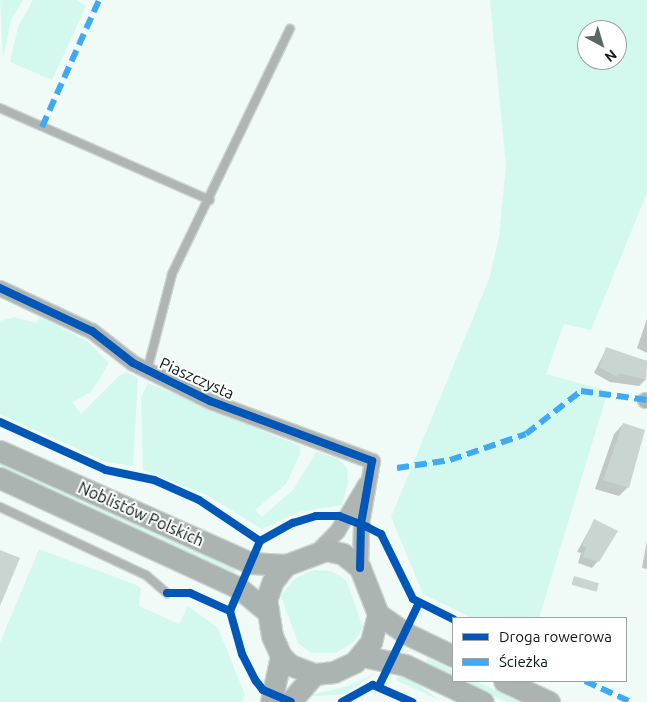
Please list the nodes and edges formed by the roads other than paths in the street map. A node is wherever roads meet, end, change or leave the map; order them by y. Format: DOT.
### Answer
graph roads {
  1 [pos="290,29"];
  2 [pos="0,108"];
  3 [pos="210,200"];
  4 [pos="0,288"];
  5 [pos="147,371"];
  6 [pos="0,451"];
  7 [pos="0,478"];
  8 [pos="365,484"];
  9 [pos="0,507"];
  10 [pos="318,550"];
  11 [pos="286,565"];
  12 [pos="360,568"];
  13 [pos="167,593"];
  14 [pos="266,611"];
  15 [pos="378,614"];
  16 [pos="281,656"];
  17 [pos="362,656"];
  18 [pos="452,656"];
  19 [pos="314,674"];
  20 [pos="511,684"];
  21 [pos="271,702"];
  22 [pos="290,702"];
  23 [pos="483,702"];
  24 [pos="549,702"];
  1 -- 3 [label="lane"];
  2 -- 3 [label="lane"];
  3 -- 5 [label="lane"];
  4 -- 5 [label="street, Piaszczysta"];
  5 -- 8 [label="street, Piaszczysta"];
  6 -- 11 [label="main road, Noblistów Polskich"];
  7 -- 14 [label="main road, Noblistów Polskich"];
  8 -- 10 [label="street, Piaszczysta"];
  8 -- 12 [label="street, Piaszczysta"];
  9 -- 13 [label="lane"];
  10 -- 11 [label="main road"];
  10 -- 12 [label="main road"];
  11 -- 14 [label="main road"];
  12 -- 15 [label="main road"];
  14 -- 16 [label="main road"];
  15 -- 17 [label="main road"];
  15 -- 18 [label="main road"];
  16 -- 19 [label="main road"];
  16 -- 21 [label="main road"];
  17 -- 19 [label="main road"];
  17 -- 23 [label="main road"];
  19 -- 22 [label="main road"];
  20 -- 24 [label="main road"];
}
